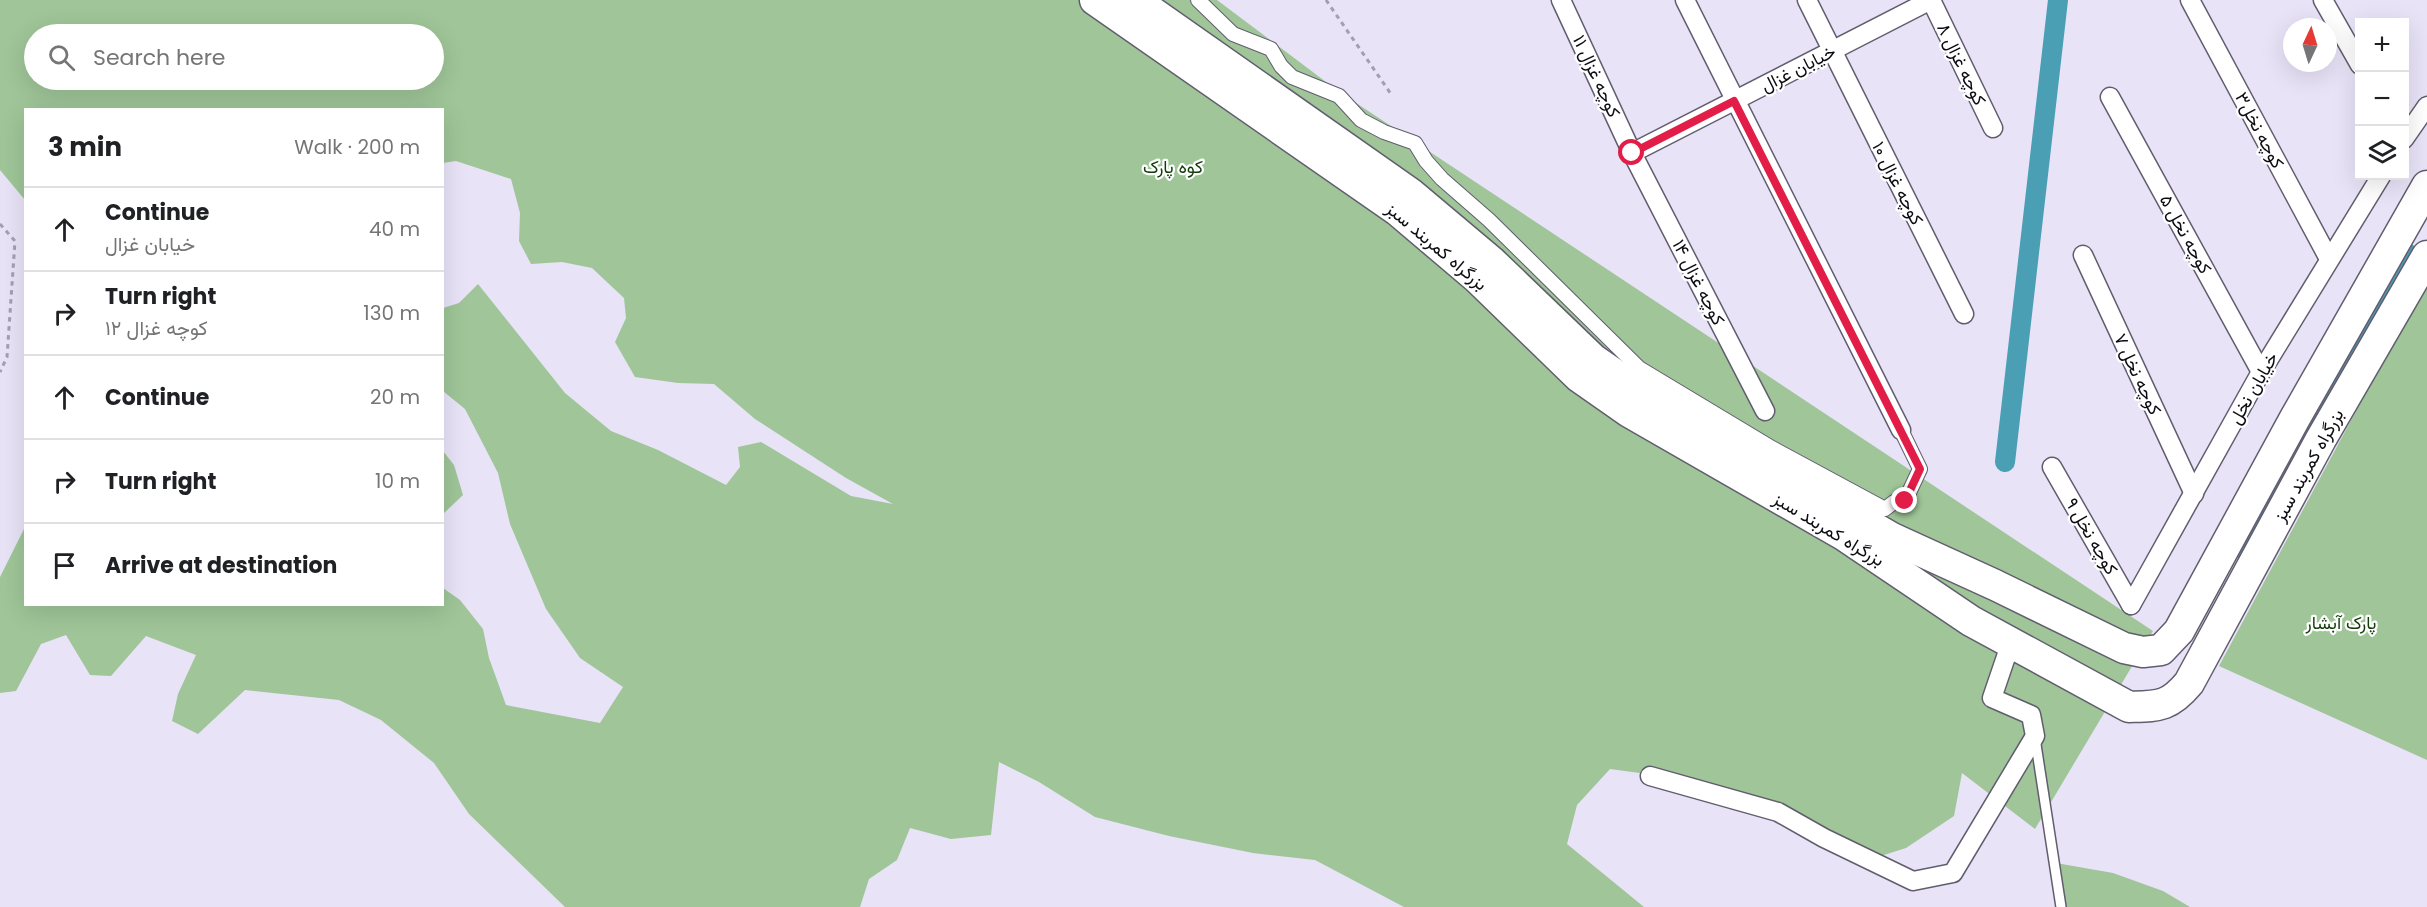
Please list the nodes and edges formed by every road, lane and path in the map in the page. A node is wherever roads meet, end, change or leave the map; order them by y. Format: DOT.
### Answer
graph roads {
  1 [pos="1095,0"];
  2 [pos="1135,0"];
  3 [pos="1198,0"];
  4 [pos="1326,0"];
  5 [pos="1561,0"];
  6 [pos="1685,0"];
  7 [pos="1807,0"];
  8 [pos="1931,0"];
  9 [pos="2190,0"];
  10 [pos="2323,0"];
  11 [pos="1832,51"];
  12 [pos="2355,56"];
  13 [pos="1391,94"];
  14 [pos="2110,97"];
  15 [pos="1734,101"];
  16 [pos="2427,106"];
  17 [pos="1993,128"];
  18 [pos="2409,132"];
  19 [pos="1632,153"];
  20 [pos="2378,180"];
  21 [pos="2427,186"];
  22 [pos="0,224"];
  23 [pos="2083,255"];
  24 [pos="2427,256"];
  25 [pos="2329,259"];
  26 [pos="1964,314"];
  27 [pos="0,372"];
  28 [pos="2261,372"];
  29 [pos="1765,411"];
  30 [pos="1901,430"];
  31 [pos="2052,466"];
  32 [pos="2194,494"];
  33 [pos="1995,585"];
  34 [pos="2132,605"];
  35 [pos="1971,621"];
  36 [pos="2011,642"];
  37 [pos="2035,736"];
  38 [pos="1650,776"];
  39 [pos="2061,907"];
  1 -- 35 [label="highway, بزرگراه کمربند سبز"];
  2 -- 33 [label="highway, بزرگراه کمربند سبز"];
  3 -- 30 [label="street"];
  4 -- 13 [label="path"];
  5 -- 19 [label="street, کوچه غزال ۱۱"];
  6 -- 15 [label="street"];
  7 -- 11 [label="street, کوچه غزال ۱۰"];
  8 -- 11 [label="street, خیابان غزال"];
  8 -- 17 [label="street, کوچه غزال ۸"];
  9 -- 25 [label="street, کوچه نخل۳"];
  10 -- 12 [label="street"];
  11 -- 15 [label="street, خیابان غزال"];
  11 -- 26 [label="street, کوچه غزال ۱۰"];
  14 -- 28 [label="street, کوچه نخل ۵"];
  15 -- 19 [label="street, خیابان غزال"];
  15 -- 30 [label="street"];
  16 -- 18 [label="street"];
  19 -- 29 [label="street, کوچه غزال ۱۴"];
  20 -- 25 [label="street, خیابان نخل"];
  21 -- 33 [label="highway, بزرگراه کمربند سبز"];
  22 -- 27 [label="path"];
  23 -- 32 [label="street, کوچه نخل ۷"];
  24 -- 36 [label="highway, بزرگراه کمربند سبز"];
  25 -- 28 [label="street, خیابان نخل"];
  28 -- 32 [label="street, خیابان نخل"];
  31 -- 34 [label="street, کوچه نخل ۹"];
  32 -- 34 [label="street, خیابان نخل"];
  33 -- 35 [label="highway"];
  35 -- 36 [label="highway, بزرگراه کمربند سبز"];
  36 -- 37 [label="street"];
  37 -- 38 [label="street"];
  37 -- 39 [label="lane"];
}
